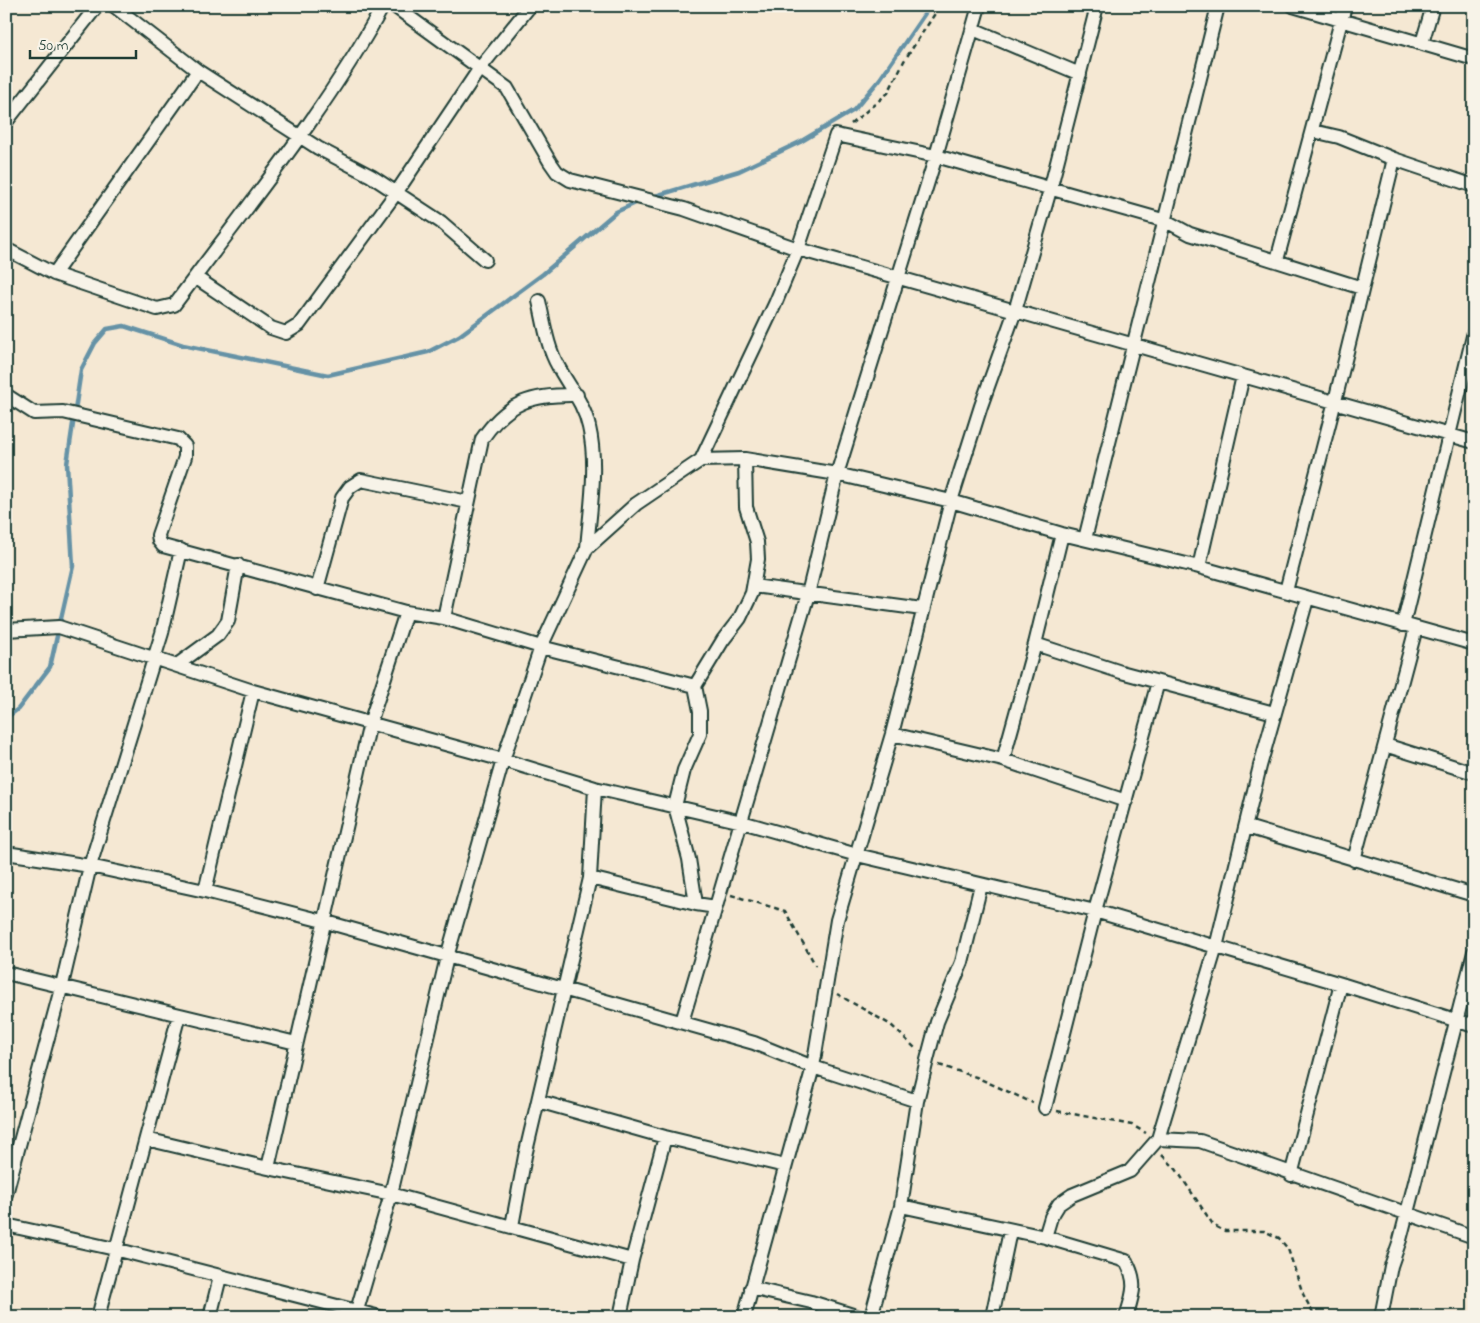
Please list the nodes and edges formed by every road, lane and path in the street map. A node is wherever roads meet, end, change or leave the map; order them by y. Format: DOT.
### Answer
graph roads {
  1 [pos="97,6"];
  2 [pos="114,6"];
  3 [pos="383,6"];
  4 [pos="394,6"];
  5 [pos="530,6"];
  6 [pos="940,6"];
  7 [pos="979,6"];
  8 [pos="1097,6"];
  9 [pos="1218,6"];
  10 [pos="1293,6"];
  11 [pos="1345,6"];
  12 [pos="1433,6"];
  13 [pos="1341,20"];
  14 [pos="973,29"];
  15 [pos="1422,43"];
  16 [pos="1474,59"];
  17 [pos="480,68"];
  18 [pos="198,71"];
  19 [pos="1080,74"];
  20 [pos="6,122"];
  21 [pos="1313,131"];
  22 [pos="836,135"];
  23 [pos="301,137"];
  24 [pos="936,156"];
  25 [pos="1394,159"];
  26 [pos="1474,186"];
  27 [pos="1050,190"];
  28 [pos="396,193"];
  29 [pos="1166,221"];
  30 [pos="6,249"];
  31 [pos="798,249"];
  32 [pos="485,260"];
  33 [pos="1277,260"];
  34 [pos="54,274"];
  35 [pos="195,277"];
  36 [pos="896,277"];
  37 [pos="1362,288"];
  38 [pos="539,301"];
  39 [pos="1015,311"];
  40 [pos="1474,332"];
  41 [pos="1134,345"];
  42 [pos="1243,376"];
  43 [pos="6,395"];
  44 [pos="577,395"];
  45 [pos="1335,401"];
  46 [pos="1449,435"];
  47 [pos="1474,442"];
  48 [pos="745,459"];
  49 [pos="701,460"];
  50 [pos="837,474"];
  51 [pos="950,501"];
  52 [pos="468,502"];
  53 [pos="1062,534"];
  54 [pos="1085,539"];
  55 [pos="587,548"];
  56 [pos="180,550"];
  57 [pos="238,565"];
  58 [pos="1199,567"];
  59 [pos="754,586"];
  60 [pos="317,589"];
  61 [pos="1286,591"];
  62 [pos="808,594"];
  63 [pos="1307,599"];
  64 [pos="922,608"];
  65 [pos="406,612"];
  66 [pos="444,618"];
  67 [pos="1403,625"];
  68 [pos="1416,628"];
  69 [pos="6,630"];
  70 [pos="1035,644"];
  71 [pos="1474,644"];
  72 [pos="541,647"];
  73 [pos="152,659"];
  74 [pos="177,665"];
  75 [pos="1158,682"];
  76 [pos="695,686"];
  77 [pos="253,691"];
  78 [pos="1274,713"];
  79 [pos="370,723"];
  80 [pos="892,734"];
  81 [pos="1385,745"];
  82 [pos="504,760"];
  83 [pos="1003,760"];
  84 [pos="1474,773"];
  85 [pos="595,788"];
  86 [pos="1126,801"];
  87 [pos="675,806"];
  88 [pos="742,822"];
  89 [pos="1246,827"];
  90 [pos="6,853"];
  91 [pos="857,855"];
  92 [pos="1354,860"];
  93 [pos="90,866"];
  94 [pos="590,878"];
  95 [pos="981,884"];
  96 [pos="205,891"];
  97 [pos="720,892"];
  98 [pos="1474,895"];
  99 [pos="696,904"];
  100 [pos="716,907"];
  101 [pos="1095,911"];
  102 [pos="323,921"];
  103 [pos="1216,947"];
  104 [pos="1474,952"];
  105 [pos="447,957"];
  106 [pos="6,973"];
  107 [pos="825,983"];
  108 [pos="1341,984"];
  109 [pos="62,985"];
  110 [pos="562,990"];
  111 [pos="179,1015"];
  112 [pos="682,1022"];
  113 [pos="1457,1022"];
  114 [pos="1474,1026"];
  115 [pos="296,1043"];
  116 [pos="927,1060"];
  117 [pos="813,1067"];
  118 [pos="538,1101"];
  119 [pos="917,1101"];
  120 [pos="1045,1108"];
  121 [pos="665,1137"];
  122 [pos="146,1139"];
  123 [pos="1155,1142"];
  124 [pos="785,1166"];
  125 [pos="268,1168"];
  126 [pos="1291,1175"];
  127 [pos="6,1194"];
  128 [pos="392,1194"];
  129 [pos="901,1206"];
  130 [pos="1407,1213"];
  131 [pos="6,1224"];
  132 [pos="512,1226"];
  133 [pos="1010,1231"];
  134 [pos="1045,1236"];
  135 [pos="1474,1238"];
  136 [pos="115,1249"];
  137 [pos="632,1260"];
  138 [pos="220,1277"];
  139 [pos="751,1288"];
  140 [pos="356,1314"];
  141 [pos="98,1317"];
  142 [pos="210,1317"];
  143 [pos="380,1317"];
  144 [pos="620,1317"];
  145 [pos="744,1317"];
  146 [pos="859,1317"];
  147 [pos="871,1317"];
  148 [pos="992,1317"];
  149 [pos="1126,1317"];
  150 [pos="1315,1317"];
  151 [pos="1381,1317"];
  1 -- 20 [label="street"];
  2 -- 18 [label="street"];
  3 -- 23 [label="street"];
  4 -- 17 [label="street"];
  5 -- 17 [label="street"];
  6 -- 22 [label="path"];
  7 -- 14 [label="street"];
  8 -- 19 [label="street"];
  9 -- 29 [label="street"];
  10 -- 13 [label="street"];
  11 -- 13 [label="street"];
  12 -- 15 [label="street"];
  13 -- 15 [label="street"];
  13 -- 21 [label="street"];
  14 -- 19 [label="street"];
  14 -- 24 [label="street"];
  15 -- 16 [label="street"];
  17 -- 28 [label="street"];
  17 -- 31 [label="street"];
  18 -- 23 [label="street"];
  18 -- 34 [label="street"];
  19 -- 27 [label="street"];
  21 -- 25 [label="street"];
  21 -- 33 [label="street"];
  22 -- 24 [label="street"];
  22 -- 31 [label="street"];
  23 -- 28 [label="street"];
  23 -- 35 [label="street"];
  24 -- 27 [label="street"];
  24 -- 36 [label="street"];
  25 -- 26 [label="street"];
  25 -- 37 [label="street"];
  27 -- 29 [label="street"];
  27 -- 39 [label="street"];
  28 -- 32 [label="street"];
  28 -- 35 [label="street"];
  29 -- 33 [label="street"];
  29 -- 41 [label="street"];
  30 -- 34 [label="street"];
  31 -- 36 [label="street"];
  31 -- 49 [label="street"];
  33 -- 37 [label="street"];
  34 -- 35 [label="street"];
  36 -- 39 [label="street"];
  36 -- 50 [label="street"];
  37 -- 45 [label="street"];
  38 -- 44 [label="street"];
  39 -- 41 [label="street"];
  39 -- 51 [label="street"];
  40 -- 46 [label="street"];
  41 -- 42 [label="street"];
  41 -- 54 [label="street"];
  42 -- 45 [label="street"];
  42 -- 58 [label="street"];
  43 -- 56 [label="street"];
  44 -- 52 [label="street"];
  44 -- 55 [label="street"];
  45 -- 46 [label="street"];
  45 -- 61 [label="street"];
  46 -- 47 [label="street"];
  46 -- 67 [label="street"];
  48 -- 49 [label="street"];
  48 -- 50 [label="street"];
  48 -- 59 [label="street"];
  49 -- 55 [label="street"];
  50 -- 51 [label="street"];
  50 -- 62 [label="street"];
  51 -- 53 [label="street"];
  51 -- 64 [label="street"];
  52 -- 60 [label="street"];
  52 -- 66 [label="street"];
  53 -- 54 [label="street"];
  53 -- 70 [label="street"];
  54 -- 58 [label="street"];
  55 -- 72 [label="street"];
  56 -- 57 [label="street"];
  56 -- 73 [label="street"];
  57 -- 60 [label="street"];
  57 -- 74 [label="street"];
  58 -- 61 [label="street"];
  59 -- 62 [label="street"];
  59 -- 76 [label="street"];
  60 -- 65 [label="street"];
  61 -- 63 [label="street"];
  62 -- 64 [label="street"];
  62 -- 88 [label="street"];
  63 -- 67 [label="street"];
  63 -- 78 [label="street"];
  64 -- 80 [label="street"];
  65 -- 66 [label="street"];
  65 -- 79 [label="street"];
  66 -- 72 [label="street"];
  67 -- 68 [label="street"];
  68 -- 71 [label="street"];
  68 -- 81 [label="street"];
  69 -- 73 [label="street"];
  70 -- 75 [label="street"];
  70 -- 83 [label="street"];
  72 -- 76 [label="street"];
  72 -- 82 [label="street"];
  73 -- 74 [label="street"];
  73 -- 93 [label="street"];
  74 -- 77 [label="street"];
  75 -- 78 [label="street"];
  75 -- 86 [label="street"];
  76 -- 87 [label="street"];
  77 -- 79 [label="street"];
  77 -- 96 [label="street"];
  78 -- 89 [label="street"];
  79 -- 82 [label="street"];
  79 -- 102 [label="street"];
  80 -- 83 [label="street"];
  80 -- 91 [label="street"];
  81 -- 84 [label="street"];
  81 -- 92 [label="street"];
  82 -- 85 [label="street"];
  82 -- 105 [label="street"];
  83 -- 86 [label="street"];
  85 -- 87 [label="street"];
  85 -- 94 [label="street"];
  86 -- 101 [label="street"];
  87 -- 88 [label="street"];
  87 -- 99 [label="street"];
  88 -- 91 [label="street"];
  88 -- 97 [label="street"];
  89 -- 92 [label="street"];
  89 -- 103 [label="street"];
  90 -- 93 [label="street"];
  91 -- 95 [label="street"];
  91 -- 107 [label="street"];
  92 -- 98 [label="street"];
  93 -- 96 [label="street"];
  93 -- 109 [label="street"];
  94 -- 99 [label="street"];
  94 -- 110 [label="street"];
  95 -- 101 [label="street"];
  95 -- 116 [label="street"];
  96 -- 102 [label="street"];
  97 -- 100 [label="street"];
  97 -- 107 [label="path"];
  99 -- 100 [label="street"];
  100 -- 112 [label="street"];
  101 -- 103 [label="street"];
  101 -- 120 [label="street"];
  102 -- 105 [label="street"];
  102 -- 115 [label="street"];
  103 -- 108 [label="street"];
  103 -- 123 [label="street"];
  104 -- 113 [label="street"];
  105 -- 110 [label="street"];
  105 -- 128 [label="street"];
  106 -- 109 [label="street"];
  107 -- 116 [label="path"];
  107 -- 117 [label="street"];
  108 -- 113 [label="street"];
  108 -- 126 [label="street"];
  109 -- 111 [label="street"];
  109 -- 127 [label="street"];
  110 -- 112 [label="street"];
  110 -- 118 [label="street"];
  111 -- 115 [label="street"];
  111 -- 122 [label="street"];
  112 -- 117 [label="street"];
  113 -- 114 [label="street"];
  113 -- 130 [label="street"];
  115 -- 125 [label="street"];
  116 -- 119 [label="street"];
  116 -- 120 [label="path"];
  117 -- 119 [label="street"];
  117 -- 124 [label="street"];
  118 -- 121 [label="street"];
  118 -- 132 [label="street"];
  119 -- 129 [label="street"];
  120 -- 123 [label="path"];
  121 -- 124 [label="street"];
  121 -- 137 [label="street"];
  122 -- 125 [label="street"];
  122 -- 136 [label="street"];
  123 -- 126 [label="street"];
  123 -- 134 [label="street"];
  123 -- 150 [label="path"];
  124 -- 139 [label="street"];
  125 -- 128 [label="street"];
  126 -- 130 [label="street"];
  128 -- 132 [label="street"];
  128 -- 140 [label="street"];
  129 -- 133 [label="street"];
  129 -- 147 [label="street"];
  130 -- 135 [label="street"];
  130 -- 151 [label="street"];
  131 -- 136 [label="street"];
  132 -- 137 [label="street"];
  133 -- 134 [label="street"];
  133 -- 148 [label="street"];
  134 -- 149 [label="street"];
  136 -- 138 [label="street"];
  136 -- 141 [label="street"];
  137 -- 144 [label="street"];
  138 -- 140 [label="street"];
  138 -- 142 [label="street"];
  139 -- 145 [label="street"];
  139 -- 146 [label="street"];
  140 -- 143 [label="street"];
}
